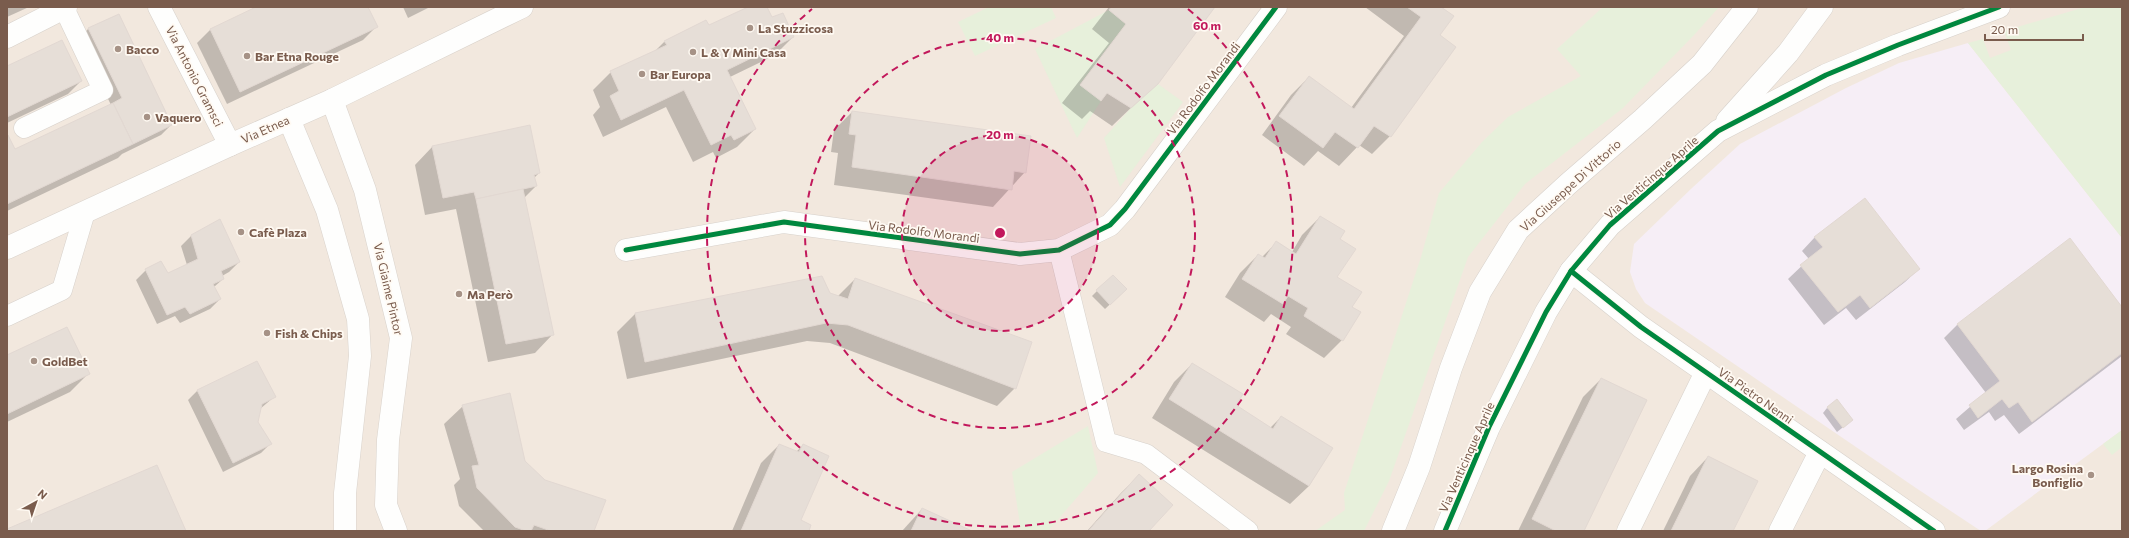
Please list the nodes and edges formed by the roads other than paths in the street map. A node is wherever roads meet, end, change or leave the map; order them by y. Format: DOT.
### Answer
graph roads {
  1 [pos="159,7"];
  2 [pos="522,7"];
  3 [pos="1276,7"];
  4 [pos="1747,7"];
  5 [pos="1822,7"];
  6 [pos="1999,7"];
  7 [pos="65,8"];
  8 [pos="7,37"];
  9 [pos="332,100"];
  10 [pos="289,118"];
  11 [pos="24,128"];
  12 [pos="1718,131"];
  13 [pos="230,145"];
  14 [pos="85,212"];
  15 [pos="7,248"];
  16 [pos="626,250"];
  17 [pos="1059,250"];
  18 [pos="1571,271"];
  19 [pos="7,316"];
  20 [pos="1706,372"];
  21 [pos="1820,452"];
  22 [pos="1929,530"];
  23 [pos="345,531"];
  24 [pos="396,531"];
  25 [pos="1248,531"];
  26 [pos="1393,531"];
  27 [pos="1445,531"];
  28 [pos="1628,531"];
  29 [pos="1780,531"];
  1 -- 13 [label="street, Via Antonio Gramsci"];
  2 -- 9 [label="street, Via Etnea"];
  3 -- 17 [label="street, Via Rodolfo Morandi"];
  4 -- 26 [label="street, Via Giuseppe Di Vittorio"];
  5 -- 12 [label="street"];
  6 -- 12 [label="street, Via Venticinque Aprile"];
  7 -- 8 [label="street"];
  7 -- 11 [label="lane"];
  9 -- 10 [label="street, Via Etnea"];
  9 -- 24 [label="street, Via Giaime Pintor"];
  10 -- 13 [label="street, Via Etnea"];
  10 -- 23 [label="street"];
  12 -- 18 [label="street, Via Venticinque Aprile"];
  13 -- 14 [label="street, Via Etnea"];
  14 -- 15 [label="street, Via Etnea"];
  14 -- 19 [label="lane"];
  16 -- 17 [label="street, Via Rodolfo Morandi"];
  17 -- 25 [label="lane"];
  18 -- 20 [label="street, Via Pietro Nenni"];
  18 -- 27 [label="street, Via Venticinque Aprile"];
  20 -- 21 [label="street, Via Pietro Nenni"];
  20 -- 28 [label="street"];
  21 -- 22 [label="street, Via Pietro Nenni"];
  21 -- 29 [label="street"];
}
